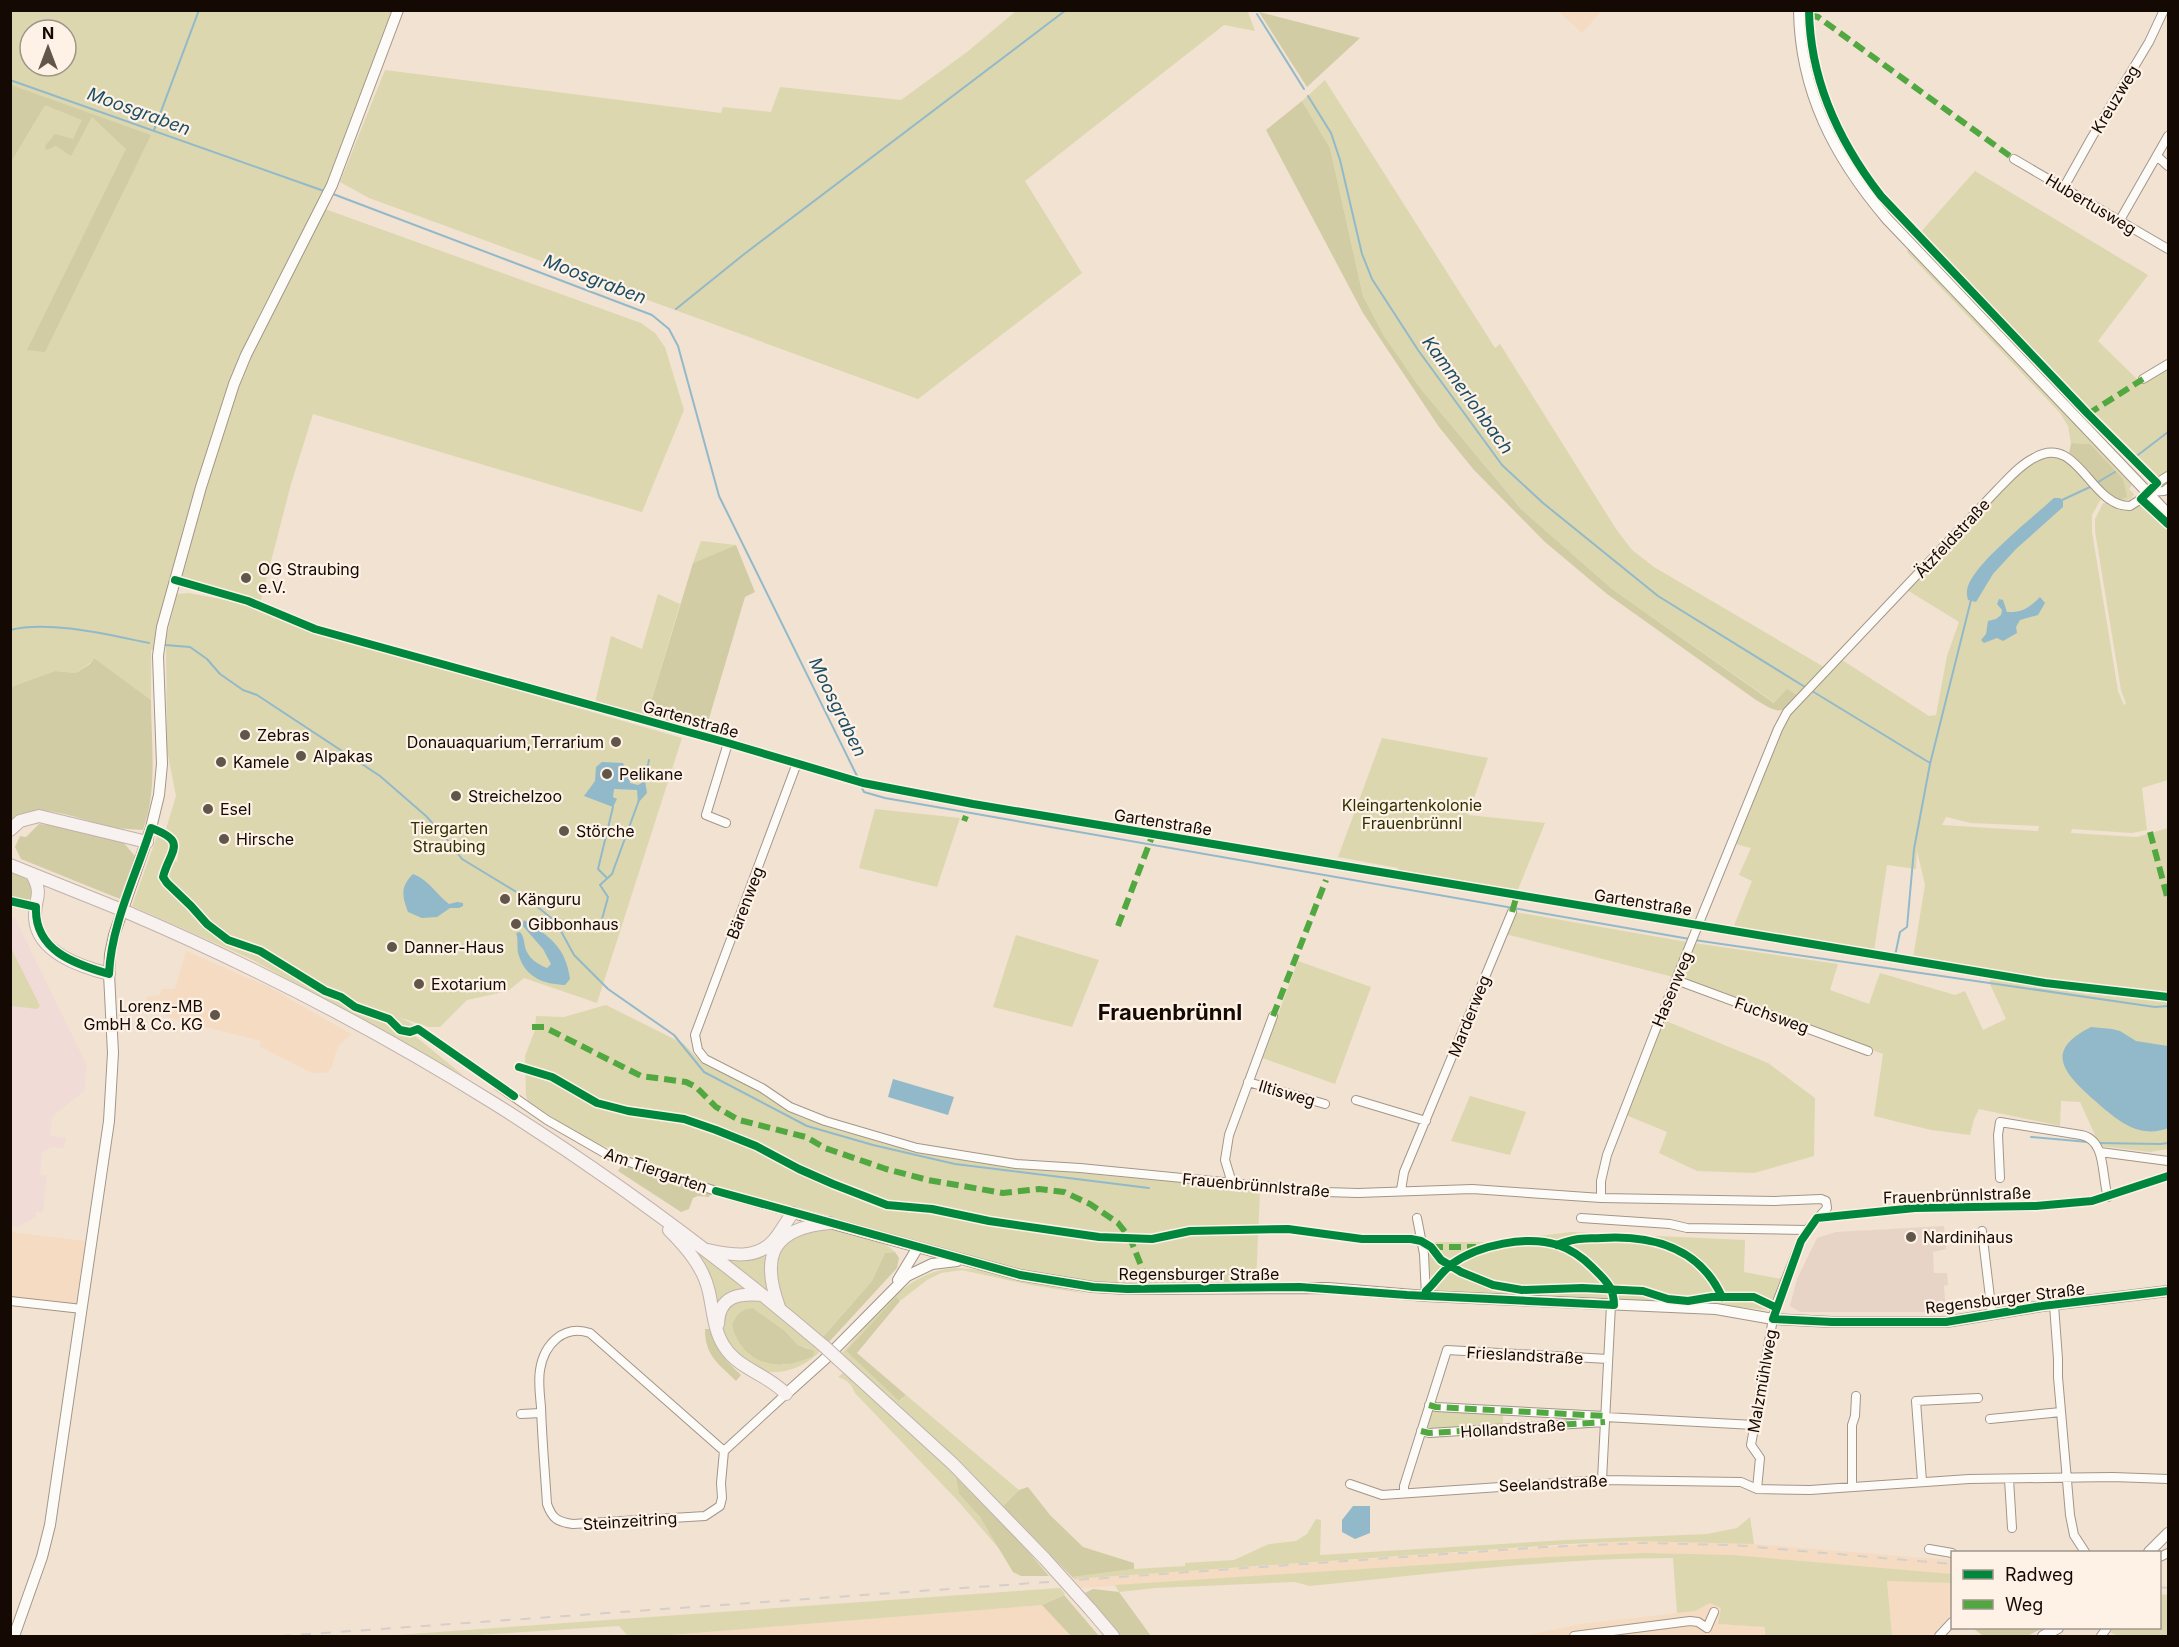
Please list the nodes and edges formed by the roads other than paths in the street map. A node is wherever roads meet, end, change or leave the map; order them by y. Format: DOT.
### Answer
graph roads {
  1 [pos="398,10"];
  2 [pos="1799,10"];
  3 [pos="2164,10"];
  4 [pos="2169,136"];
  5 [pos="2157,156"];
  6 [pos="2014,159"];
  7 [pos="2169,166"];
  8 [pos="2064,187"];
  9 [pos="2120,220"];
  10 [pos="2169,249"];
  11 [pos="2169,364"];
  12 [pos="2143,379"];
  13 [pos="2169,476"];
  14 [pos="2169,488"];
  15 [pos="2144,496"];
  16 [pos="2169,514"];
  17 [pos="175,580"];
  18 [pos="1784,717"];
  19 [pos="728,743"];
  20 [pos="797,764"];
  21 [pos="726,823"];
  22 [pos="10,830"];
  23 [pos="147,842"];
  24 [pos="11,864"];
  25 [pos="32,874"];
  26 [pos="56,883"];
  27 [pos="10,901"];
  28 [pos="38,901"];
  29 [pos="1512,912"];
  30 [pos="1698,925"];
  31 [pos="109,974"];
  32 [pos="1676,980"];
  33 [pos="2169,997"];
  34 [pos="1273,1016"];
  35 [pos="696,1042"];
  36 [pos="1868,1051"];
  37 [pos="1248,1082"];
  38 [pos="498,1086"];
  39 [pos="1356,1100"];
  40 [pos="1325,1104"];
  41 [pos="1426,1121"];
  42 [pos="2096,1145"];
  43 [pos="2169,1161"];
  44 [pos="2169,1176"];
  45 [pos="2000,1178"];
  46 [pos="1232,1183"];
  47 [pos="1401,1190"];
  48 [pos="2109,1197"];
  49 [pos="1601,1198"];
  50 [pos="641,1202"];
  51 [pos="793,1213"];
  52 [pos="1417,1218"];
  53 [pos="1581,1218"];
  54 [pos="1817,1218"];
  55 [pos="830,1223"];
  56 [pos="795,1230"];
  57 [pos="1807,1230"];
  58 [pos="1982,1231"];
  59 [pos="918,1247"];
  60 [pos="705,1249"];
  61 [pos="969,1261"];
  62 [pos="918,1270"];
  63 [pos="895,1287"];
  64 [pos="2169,1291"];
  65 [pos="763,1295"];
  66 [pos="1426,1296"];
  67 [pos="10,1301"];
  68 [pos="1611,1305"];
  69 [pos="2054,1305"];
  70 [pos="779,1308"];
  71 [pos="82,1309"];
  72 [pos="1992,1314"];
  73 [pos="1773,1319"];
  74 [pos="718,1331"];
  75 [pos="1608,1359"];
  76 [pos="786,1394"];
  77 [pos="1856,1396"];
  78 [pos="1978,1398"];
  79 [pos="1429,1405"];
  80 [pos="2061,1412"];
  81 [pos="541,1413"];
  82 [pos="521,1414"];
  83 [pos="1605,1418"];
  84 [pos="1990,1419"];
  85 [pos="1754,1425"];
  86 [pos="1421,1431"];
  87 [pos="724,1451"];
  88 [pos="2009,1479"];
  89 [pos="2067,1479"];
  90 [pos="2169,1479"];
  91 [pos="1602,1480"];
  92 [pos="1922,1481"];
  93 [pos="1350,1484"];
  94 [pos="1852,1486"];
  95 [pos="1756,1489"];
  96 [pos="1404,1493"];
  97 [pos="2012,1528"];
  98 [pos="2169,1533"];
  99 [pos="1929,1549"];
  100 [pos="2084,1551"];
  101 [pos="2150,1551"];
  102 [pos="1951,1553"];
  103 [pos="1714,1612"];
  104 [pos="1951,1624"];
  105 [pos="1708,1632"];
  106 [pos="15,1634"];
  107 [pos="1113,1636"];
  108 [pos="1574,1636"];
  109 [pos="1939,1636"];
  1 -- 17 [label="street"];
  2 -- 15 [label="street"];
  3 -- 8 [label="street, Kreuzweg"];
  4 -- 5 [label="street"];
  5 -- 7 [label="street"];
  5 -- 9 [label="street"];
  6 -- 8 [label="street, Hubertusweg"];
  8 -- 9 [label="street, Hubertusweg"];
  9 -- 10 [label="street, Hubertusweg"];
  11 -- 12 [label="street"];
  13 -- 15 [label="street"];
  14 -- 15 [label="street, Ätzfeldstraße"];
  15 -- 16 [label="street"];
  15 -- 18 [label="street, Ätzfeldstraße"];
  17 -- 19 [label="street, Gartenstraße"];
  17 -- 23 [label="street"];
  18 -- 30 [label="street, Hasenweg"];
  19 -- 20 [label="street, Gartenstraße"];
  19 -- 21 [label="street"];
  20 -- 30 [label="street, Gartenstraße"];
  20 -- 35 [label="street, Bärenweg"];
  22 -- 23 [label="main road"];
  23 -- 31 [label="street"];
  24 -- 25 [label="main road"];
  25 -- 26 [label="main road"];
  25 -- 28 [label="main road"];
  26 -- 28 [label="main road"];
  26 -- 50 [label="main road"];
  27 -- 28 [label="street"];
  28 -- 31 [label="main road"];
  29 -- 41 [label="street, Marderweg"];
  30 -- 32 [label="street, Hasenweg"];
  30 -- 33 [label="street, Gartenstraße"];
  31 -- 71 [label="street"];
  32 -- 36 [label="street, Fuchsweg"];
  32 -- 49 [label="street, Hasenweg"];
  34 -- 37 [label="street, Iltisweg"];
  35 -- 46 [label="street, Frauenbrünnlstraße"];
  37 -- 40 [label="street, Iltisweg"];
  37 -- 46 [label="street, Iltisweg"];
  38 -- 51 [label="street, Am Tiergarten"];
  39 -- 41 [label="street"];
  41 -- 47 [label="street, Marderweg"];
  42 -- 43 [label="street"];
  42 -- 45 [label="street"];
  42 -- 48 [label="street"];
  44 -- 48 [label="street, Frauenbrünnlstraße"];
  46 -- 47 [label="street, Frauenbrünnlstraße"];
  47 -- 49 [label="street, Frauenbrünnlstraße"];
  48 -- 54 [label="street, Frauenbrünnlstraße"];
  49 -- 54 [label="street, Frauenbrünnlstraße"];
  50 -- 60 [label="main road"];
  50 -- 74 [label="main road"];
  51 -- 55 [label="street, Regensburger Straße"];
  51 -- 56 [label="main road"];
  51 -- 60 [label="main road"];
  52 -- 66 [label="street"];
  53 -- 57 [label="street"];
  54 -- 57 [label="street"];
  55 -- 56 [label="main road"];
  55 -- 59 [label="street, Regensburger Straße"];
  56 -- 70 [label="main road"];
  57 -- 73 [label="street"];
  58 -- 72 [label="street"];
  59 -- 61 [label="street, Regensburger Straße"];
  59 -- 62 [label="street"];
  59 -- 63 [label="street"];
  60 -- 65 [label="main road"];
  61 -- 62 [label="street"];
  61 -- 66 [label="street, Regensburger Straße"];
  62 -- 63 [label="street"];
  63 -- 76 [label="street"];
  64 -- 69 [label="street, Regensburger Straße"];
  65 -- 70 [label="main road"];
  65 -- 74 [label="main road"];
  66 -- 68 [label="street, Regensburger Straße"];
  67 -- 71 [label="street"];
  68 -- 73 [label="street, Regensburger Straße"];
  68 -- 75 [label="street"];
  69 -- 72 [label="street, Regensburger Straße"];
  69 -- 80 [label="street"];
  70 -- 107 [label="main road, bridge"];
  71 -- 106 [label="street"];
  72 -- 73 [label="street, Regensburger Straße"];
  73 -- 85 [label="street, Malzmühlweg"];
  74 -- 76 [label="main road"];
  75 -- 79 [label="street, Frieslandstraße"];
  75 -- 83 [label="street"];
  76 -- 87 [label="street"];
  77 -- 94 [label="street"];
  78 -- 92 [label="street"];
  79 -- 83 [label="street, Hollandstraße"];
  79 -- 86 [label="street, Frieslandstraße"];
  80 -- 84 [label="street"];
  80 -- 89 [label="street"];
  81 -- 82 [label="street"];
  81 -- 87 [label="street, Steinzeitring"];
  81 -- 87 [label="street, Steinzeitring"];
  83 -- 85 [label="street, Hollandstraße"];
  83 -- 86 [label="street, Hollandstraße"];
  83 -- 91 [label="street"];
  85 -- 95 [label="street, Malzmühlweg"];
  86 -- 96 [label="street, Frieslandstraße"];
  88 -- 89 [label="street"];
  88 -- 92 [label="street"];
  88 -- 97 [label="street"];
  89 -- 90 [label="street"];
  89 -- 100 [label="street"];
  91 -- 95 [label="street, Seelandstraße"];
  91 -- 96 [label="street, Seelandstraße"];
  92 -- 94 [label="street"];
  93 -- 96 [label="street, Seelandstraße"];
  94 -- 95 [label="street"];
  98 -- 101 [label="street"];
  99 -- 102 [label="street"];
  103 -- 105 [label="street"];
  104 -- 109 [label="street"];
  105 -- 108 [label="street"];
}
